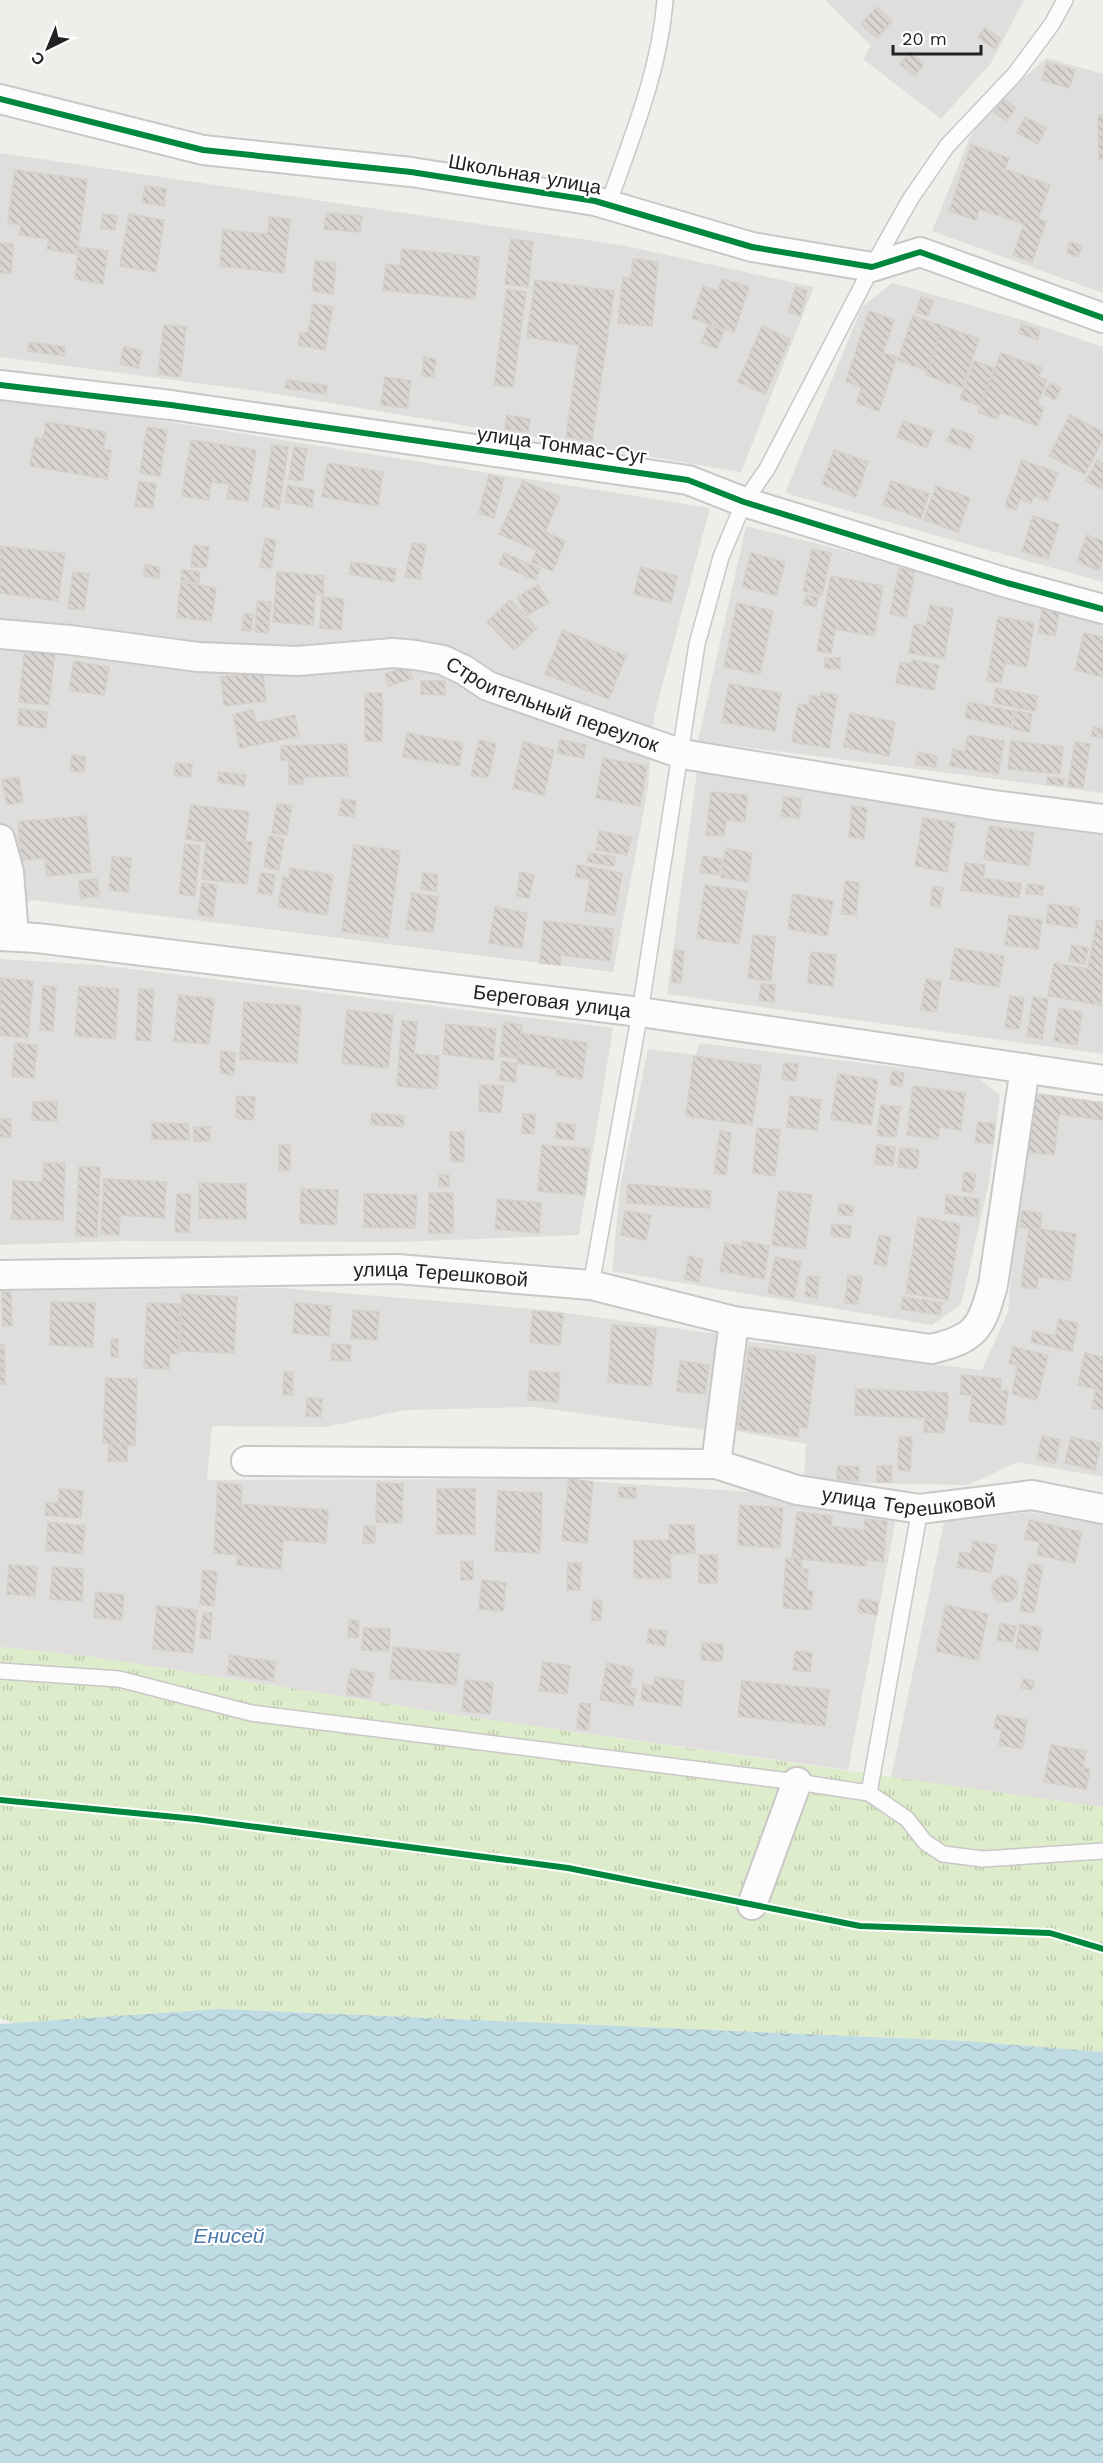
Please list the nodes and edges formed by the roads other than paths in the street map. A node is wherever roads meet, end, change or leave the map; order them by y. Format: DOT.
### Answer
graph roads {
  1 [pos="664,0"];
  2 [pos="1065,0"];
  3 [pos="0,99"];
  4 [pos="608,205"];
  5 [pos="872,267"];
  6 [pos="1103,318"];
  7 [pos="0,385"];
  8 [pos="744,502"];
  9 [pos="1103,609"];
  10 [pos="0,634"];
  11 [pos="682,754"];
  12 [pos="1103,819"];
  13 [pos="0,839"];
  14 [pos="7,936"];
  15 [pos="640,1011"];
  16 [pos="1025,1068"];
  17 [pos="1103,1080"];
  18 [pos="0,1275"];
  19 [pos="591,1285"];
  20 [pos="734,1321"];
  21 [pos="246,1461"];
  22 [pos="716,1464"];
  23 [pos="920,1509"];
  24 [pos="1103,1509"];
  25 [pos="0,1671"];
  26 [pos="797,1782"];
  27 [pos="869,1794"];
  28 [pos="1103,1851"];
  29 [pos="752,1905"];
  1 -- 4 [label="lane"];
  2 -- 5 [label="lane"];
  3 -- 4 [label="street, Школьная улица"];
  4 -- 5 [label="street, Школьная улица"];
  5 -- 6 [label="street, Школьная улица"];
  5 -- 8 [label="lane"];
  7 -- 8 [label="street, улица Тонмас-Суг"];
  8 -- 9 [label="street, улица Тонмас-Суг"];
  8 -- 11 [label="lane"];
  10 -- 11 [label="street, Строительный переулок"];
  11 -- 12 [label="street, Строительный переулок"];
  11 -- 15 [label="lane"];
  13 -- 14 [label="street"];
  14 -- 15 [label="street, Береговая улица"];
  15 -- 16 [label="street, Береговая улица"];
  15 -- 19 [label="lane"];
  16 -- 17 [label="street, Береговая улица"];
  16 -- 20 [label="street, улица Терешковой"];
  18 -- 19 [label="street, улица Терешковой"];
  19 -- 20 [label="street, улица Терешковой"];
  20 -- 22 [label="street"];
  21 -- 22 [label="street, улица Терешковой"];
  22 -- 23 [label="street, улица Терешковой"];
  23 -- 24 [label="street, улица Терешковой"];
  23 -- 27 [label="lane"];
  25 -- 26 [label="lane"];
  26 -- 27 [label="lane"];
  26 -- 29 [label="street"];
  27 -- 28 [label="lane"];
}
